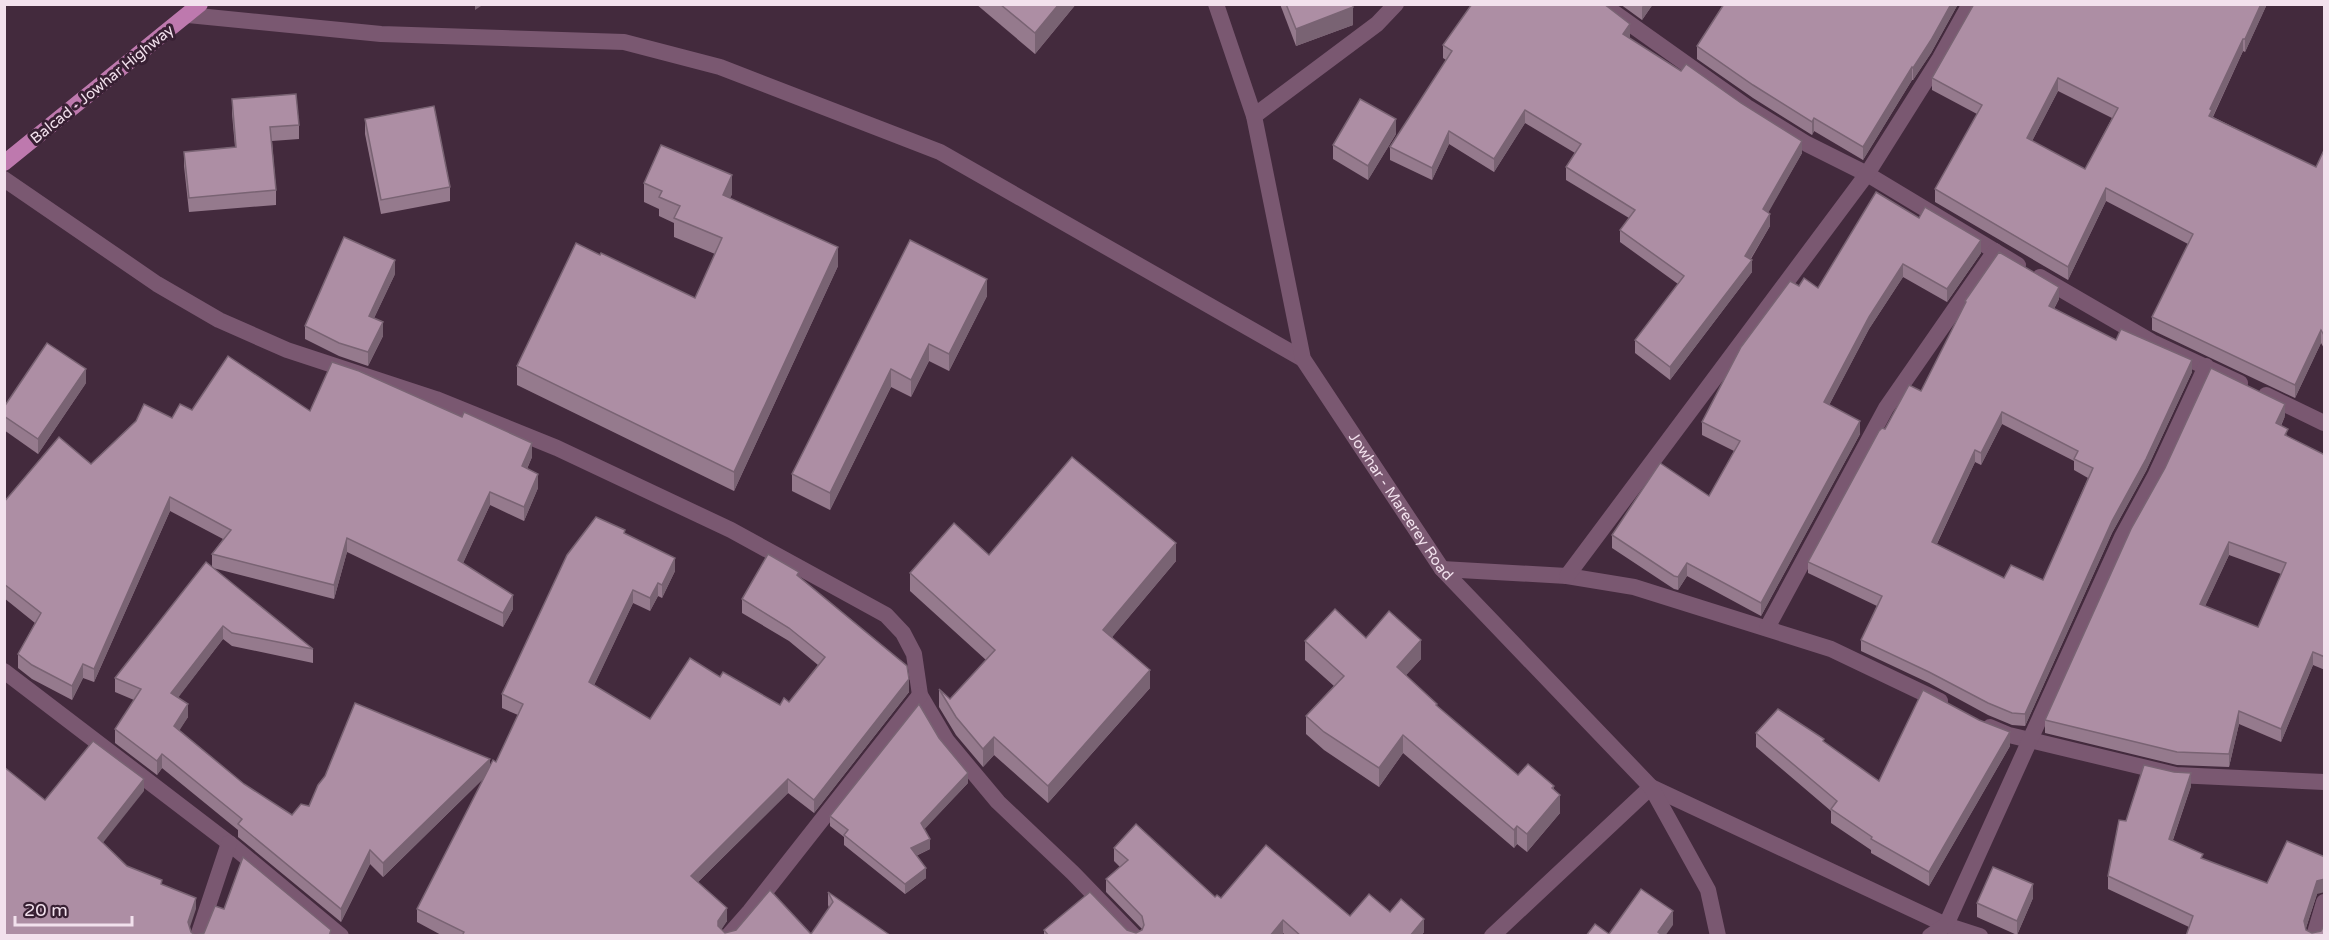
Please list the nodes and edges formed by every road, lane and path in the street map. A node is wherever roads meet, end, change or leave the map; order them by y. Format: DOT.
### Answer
graph roads {
  1 [pos="1216,4"];
  2 [pos="1396,4"];
  3 [pos="1602,4"];
  4 [pos="1970,4"];
  5 [pos="194,10"];
  6 [pos="1254,116"];
  7 [pos="4,163"];
  8 [pos="1867,174"];
  9 [pos="4,180"];
  10 [pos="1995,251"];
  11 [pos="1303,359"];
  12 [pos="2206,366"];
  13 [pos="2325,423"];
  14 [pos="1442,568"];
  15 [pos="1567,576"];
  16 [pos="1767,628"];
  17 [pos="4,671"];
  18 [pos="920,695"];
  19 [pos="1954,708"];
  20 [pos="1974,719"];
  21 [pos="2028,740"];
  22 [pos="2325,782"];
  23 [pos="1651,787"];
  24 [pos="229,843"];
  25 [pos="2325,902"];
  26 [pos="1946,925"];
  27 [pos="198,936"];
  28 [pos="341,936"];
  29 [pos="728,936"];
  30 [pos="1134,936"];
  31 [pos="1492,936"];
  32 [pos="1718,936"];
  33 [pos="1930,936"];
  34 [pos="1980,936"];
  35 [pos="2314,936"];
  1 -- 6 [label="street, Jowhar - Mareerey Road"];
  2 -- 6 [label="street"];
  3 -- 8 [label="street"];
  4 -- 8 [label="street"];
  5 -- 7 [label="main road, Balcad - Jowhar Highway"];
  5 -- 11 [label="street"];
  6 -- 11 [label="street, Jowhar - Mareerey Road"];
  8 -- 10 [label="street"];
  8 -- 15 [label="street"];
  9 -- 18 [label="street"];
  10 -- 12 [label="street"];
  10 -- 16 [label="street"];
  11 -- 14 [label="street, Jowhar - Mareerey Road"];
  12 -- 13 [label="street"];
  12 -- 21 [label="street"];
  14 -- 15 [label="street"];
  14 -- 23 [label="street, Jowhar - Mareerey Road"];
  15 -- 16 [label="street"];
  16 -- 19 [label="street"];
  17 -- 24 [label="street"];
  18 -- 29 [label="street"];
  18 -- 30 [label="street"];
  20 -- 21 [label="street"];
  21 -- 22 [label="street"];
  21 -- 26 [label="street"];
  23 -- 26 [label="street"];
  23 -- 31 [label="street"];
  23 -- 32 [label="street, Jowhar - Mareerey Road"];
  24 -- 27 [label="street"];
  24 -- 28 [label="street"];
  25 -- 35 [label="street"];
  26 -- 33 [label="street"];
  26 -- 34 [label="street"];
}
